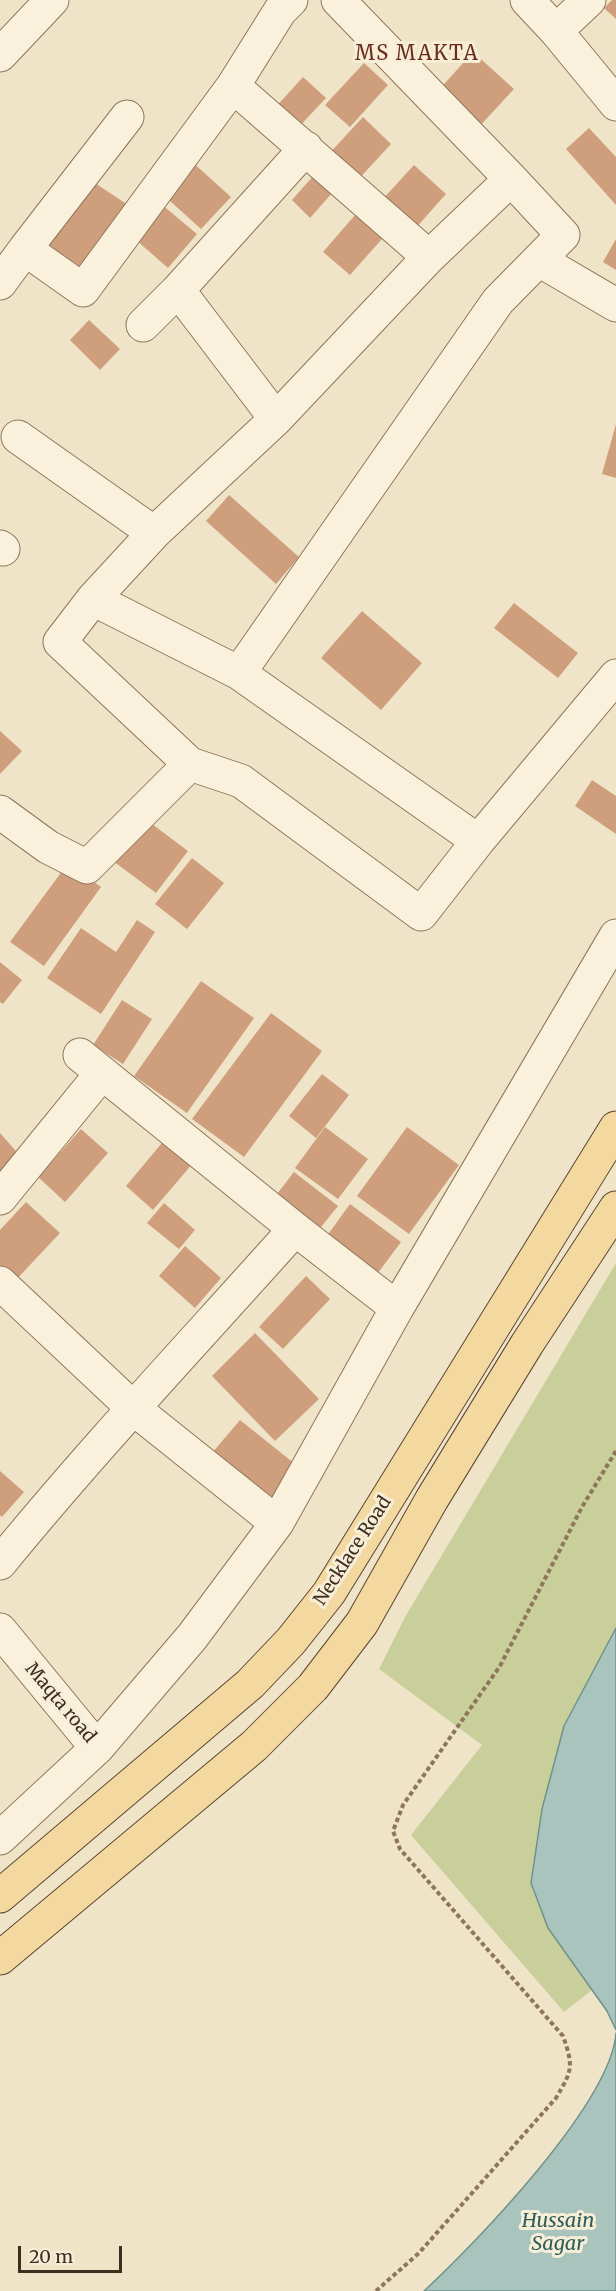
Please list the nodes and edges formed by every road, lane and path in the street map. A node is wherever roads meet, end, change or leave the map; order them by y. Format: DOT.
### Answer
graph roads {
  1 [pos="52,0"];
  2 [pos="291,0"];
  3 [pos="338,0"];
  4 [pos="528,0"];
  5 [pos="589,0"];
  6 [pos="556,31"];
  7 [pos="0,55"];
  8 [pos="233,86"];
  9 [pos="616,104"];
  10 [pos="127,117"];
  11 [pos="306,148"];
  12 [pos="511,179"];
  13 [pos="25,249"];
  14 [pos="429,257"];
  15 [pos="539,260"];
  16 [pos="0,283"];
  17 [pos="178,290"];
  18 [pos="616,305"];
  19 [pos="143,325"];
  20 [pos="276,419"];
  21 [pos="18,437"];
  22 [pos="154,534"];
  23 [pos="93,598"];
  24 [pos="239,673"];
  25 [pos="616,676"];
  26 [pos="190,765"];
  27 [pos="0,812"];
  28 [pos="478,841"];
  29 [pos="616,936"];
  30 [pos="616,1128"];
  31 [pos="0,1198"];
  32 [pos="616,1208"];
  33 [pos="295,1229"];
  34 [pos="0,1283"];
  35 [pos="397,1308"];
  36 [pos="133,1408"];
  37 [pos="616,1450"];
  38 [pos="277,1523"];
  39 [pos="0,1563"];
  40 [pos="0,1630"];
  41 [pos="236,1696"];
  42 [pos="271,1730"];
  43 [pos="97,1748"];
  44 [pos="0,1838"];
  45 [pos="0,1896"];
  46 [pos="0,1958"];
  47 [pos="376,2291"];
  1 -- 7 [label="street"];
  2 -- 8 [label="street"];
  3 -- 12 [label="street"];
  4 -- 6 [label="street"];
  5 -- 6 [label="street"];
  6 -- 9 [label="street"];
  8 -- 11 [label="street"];
  8 -- 13 [label="street"];
  10 -- 13 [label="street"];
  11 -- 14 [label="street"];
  11 -- 17 [label="street"];
  12 -- 14 [label="street"];
  12 -- 15 [label="street"];
  13 -- 16 [label="street"];
  14 -- 20 [label="street"];
  15 -- 18 [label="street"];
  15 -- 24 [label="street"];
  17 -- 19 [label="street"];
  17 -- 20 [label="street"];
  20 -- 22 [label="street"];
  21 -- 22 [label="street"];
  22 -- 23 [label="street"];
  23 -- 24 [label="street"];
  23 -- 26 [label="street"];
  24 -- 28 [label="street"];
  25 -- 28 [label="street"];
  26 -- 27 [label="street"];
  26 -- 28 [label="street"];
  29 -- 35 [label="street"];
  30 -- 41 [label="main road, Necklace Road"];
  31 -- 33 [label="street"];
  32 -- 42 [label="main road"];
  33 -- 35 [label="street"];
  33 -- 36 [label="street"];
  34 -- 36 [label="street"];
  35 -- 38 [label="street"];
  36 -- 38 [label="street"];
  36 -- 39 [label="street"];
  37 -- 47 [label="path"];
  38 -- 43 [label="street"];
  40 -- 43 [label="street, Maqta road"];
  41 -- 42 [label="main road"];
  41 -- 45 [label="main road, Necklace Road"];
  42 -- 46 [label="main road"];
  43 -- 44 [label="street"];
}
